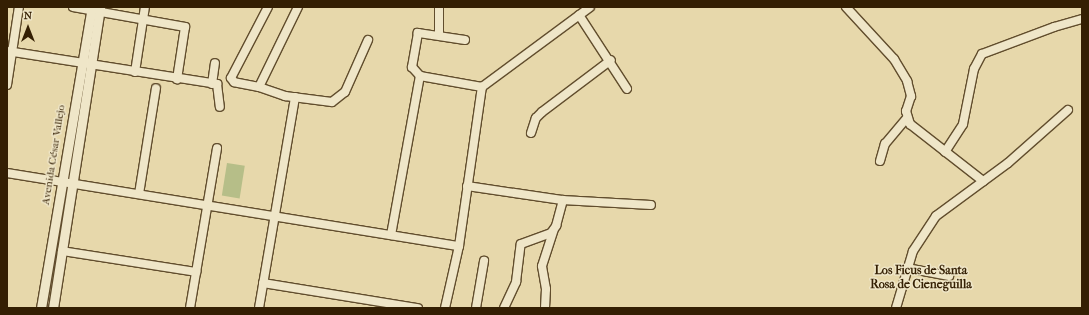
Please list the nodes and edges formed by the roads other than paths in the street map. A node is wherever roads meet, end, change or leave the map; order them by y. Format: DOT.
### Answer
graph roads {
  1 [pos="19,7"];
  2 [pos="73,7"];
  3 [pos="145,7"];
  4 [pos="268,7"];
  5 [pos="298,7"];
  6 [pos="439,7"];
  7 [pos="590,7"];
  8 [pos="96,9"];
  9 [pos="851,9"];
  10 [pos="579,15"];
  11 [pos="143,19"];
  12 [pos="1082,19"];
  13 [pos="439,35"];
  14 [pos="368,40"];
  15 [pos="465,40"];
  16 [pos="9,52"];
  17 [pos="611,60"];
  18 [pos="87,64"];
  19 [pos="215,64"];
  20 [pos="135,72"];
  21 [pos="420,76"];
  22 [pos="177,79"];
  23 [pos="212,84"];
  24 [pos="7,85"];
  25 [pos="259,86"];
  26 [pos="482,87"];
  27 [pos="156,88"];
  28 [pos="627,89"];
  29 [pos="295,98"];
  30 [pos="220,107"];
  31 [pos="1068,110"];
  32 [pos="907,118"];
  33 [pos="531,133"];
  34 [pos="217,148"];
  35 [pos="945,152"];
  36 [pos="880,161"];
  37 [pos="7,173"];
  38 [pos="983,181"];
  39 [pos="62,183"];
  40 [pos="72,184"];
  41 [pos="467,186"];
  42 [pos="139,194"];
  43 [pos="563,200"];
  44 [pos="208,205"];
  45 [pos="651,205"];
  46 [pos="273,216"];
  47 [pos="554,229"];
  48 [pos="392,235"];
  49 [pos="459,246"];
  50 [pos="62,251"];
  51 [pos="484,261"];
  52 [pos="907,268"];
  53 [pos="196,272"];
  54 [pos="950,276"];
  55 [pos="263,283"];
  56 [pos="41,308"];
  57 [pos="53,308"];
  58 [pos="190,308"];
  59 [pos="259,308"];
  60 [pos="418,308"];
  61 [pos="445,308"];
  62 [pos="476,308"];
  63 [pos="504,308"];
  64 [pos="545,308"];
  65 [pos="896,308"];
  1 -- 16 [label="street"];
  2 -- 8 [label="street"];
  3 -- 11 [label="street"];
  4 -- 25 [label="street"];
  5 -- 25 [label="street"];
  6 -- 13 [label="street"];
  7 -- 10 [label="street"];
  8 -- 11 [label="street"];
  8 -- 18 [label="street, Avenida César Vallejo"];
  9 -- 32 [label="street"];
  10 -- 17 [label="street"];
  10 -- 26 [label="street"];
  11 -- 20 [label="street"];
  11 -- 22 [label="street"];
  12 -- 35 [label="street"];
  13 -- 15 [label="street"];
  13 -- 21 [label="street"];
  14 -- 29 [label="street"];
  16 -- 18 [label="street"];
  16 -- 24 [label="street"];
  17 -- 28 [label="street"];
  17 -- 33 [label="street"];
  18 -- 20 [label="street"];
  18 -- 39 [label="street, Avenida César Vallejo"];
  18 -- 40 [label="street, Avenida César Vallejo"];
  19 -- 23 [label="street"];
  20 -- 22 [label="street"];
  21 -- 26 [label="street"];
  21 -- 48 [label="street"];
  22 -- 23 [label="street"];
  23 -- 30 [label="street"];
  25 -- 29 [label="street"];
  26 -- 41 [label="street"];
  27 -- 42 [label="street"];
  29 -- 46 [label="street"];
  31 -- 38 [label="street"];
  32 -- 35 [label="street"];
  32 -- 36 [label="street"];
  34 -- 44 [label="street"];
  35 -- 38 [label="street"];
  37 -- 39 [label="street"];
  38 -- 52 [label="street"];
  39 -- 40 [label="street"];
  39 -- 56 [label="street, Avenida César Vallejo"];
  40 -- 42 [label="street"];
  40 -- 50 [label="street, Avenida César Vallejo"];
  41 -- 43 [label="street"];
  41 -- 49 [label="street"];
  42 -- 44 [label="street"];
  43 -- 45 [label="street"];
  43 -- 47 [label="street"];
  44 -- 46 [label="street"];
  44 -- 53 [label="street"];
  46 -- 48 [label="street"];
  46 -- 55 [label="street"];
  47 -- 63 [label="street"];
  47 -- 64 [label="street"];
  48 -- 49 [label="street"];
  49 -- 61 [label="street"];
  50 -- 53 [label="street"];
  50 -- 57 [label="street, Avenida César Vallejo"];
  51 -- 62 [label="street"];
  52 -- 54 [label="street"];
  52 -- 65 [label="street"];
  53 -- 58 [label="street"];
  55 -- 59 [label="street"];
  55 -- 60 [label="street"];
}
